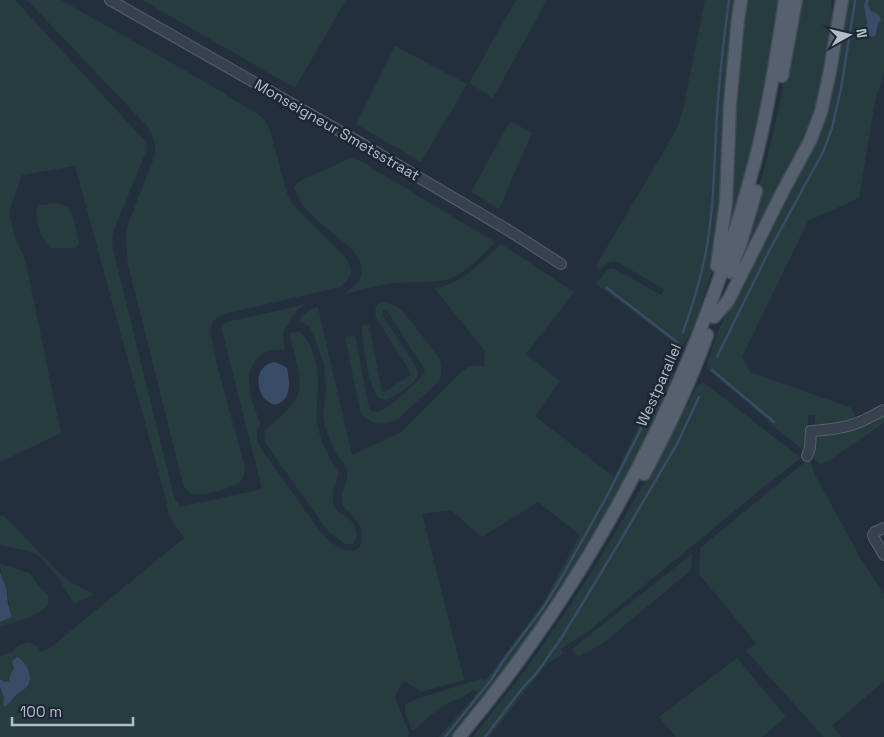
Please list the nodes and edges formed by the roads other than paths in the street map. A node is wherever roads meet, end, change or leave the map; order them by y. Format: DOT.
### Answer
graph roads {
  1 [pos="110,0"];
  2 [pos="741,0"];
  3 [pos="785,0"];
  4 [pos="796,0"];
  5 [pos="842,0"];
  6 [pos="561,264"];
  7 [pos="717,285"];
  8 [pos="714,317"];
  9 [pos="691,364"];
  10 [pos="884,410"];
  11 [pos="807,456"];
  12 [pos="884,528"];
  13 [pos="884,556"];
  14 [pos="459,737"];
  15 [pos="469,737"];
  1 -- 6 [label="street, Monseigneur Smetsstraat"];
  2 -- 7 [label="main road"];
  3 -- 7 [label="main road, Westparallel"];
  4 -- 8 [label="main road, Westparallel"];
  5 -- 8 [label="main road"];
  7 -- 9 [label="main road, Westparallel"];
  8 -- 9 [label="main road, Westparallel"];
  9 -- 14 [label="main road, Westparallel"];
  9 -- 15 [label="main road, Westparallel"];
  10 -- 11 [label="street"];
  12 -- 13 [label="street"];
}
